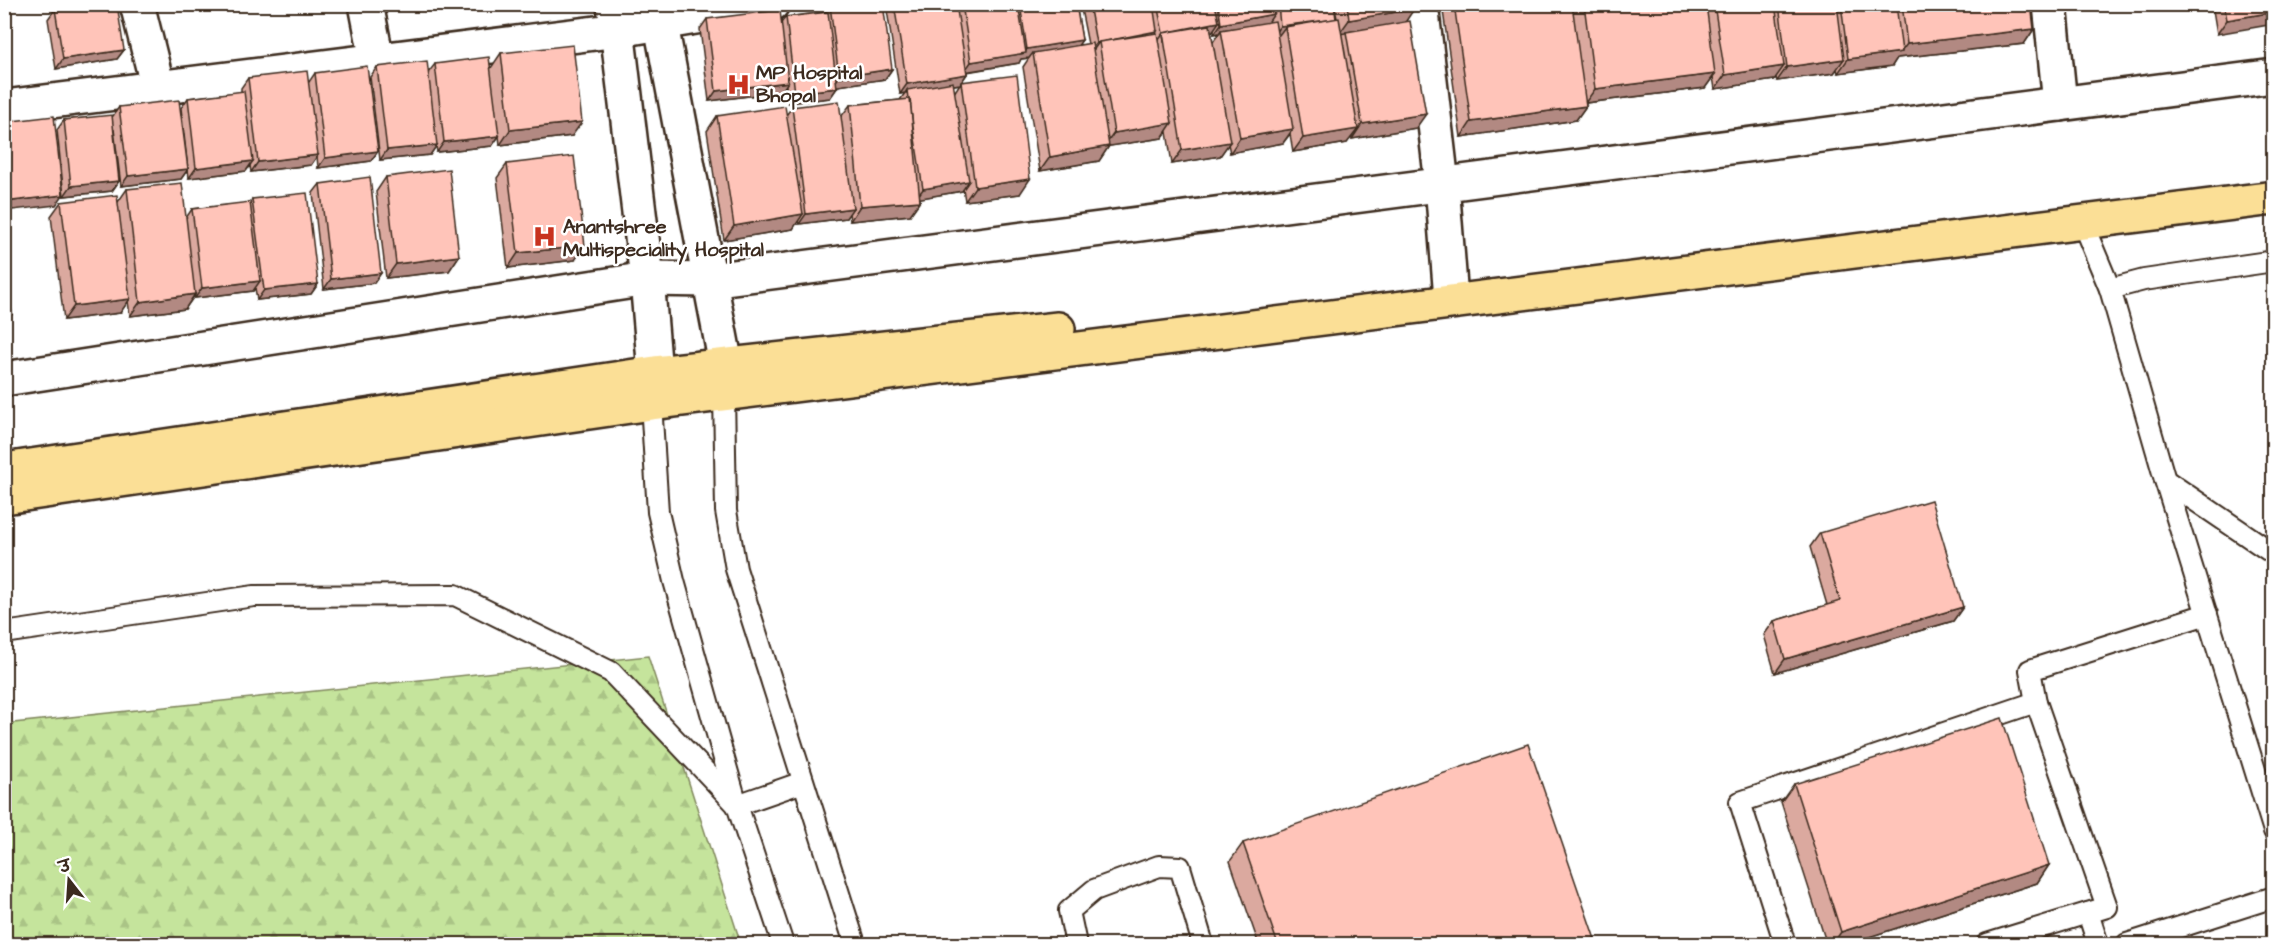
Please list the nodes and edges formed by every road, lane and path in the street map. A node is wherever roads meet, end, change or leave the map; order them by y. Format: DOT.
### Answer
graph roads {
  1 [pos="137,4"];
  2 [pos="366,4"];
  3 [pos="772,4"];
  4 [pos="1420,4"];
  5 [pos="2050,4"];
  6 [pos="659,15"];
  7 [pos="616,17"];
  8 [pos="377,60"];
  9 [pos="2274,76"];
  10 [pos="158,88"];
  11 [pos="2060,104"];
  12 [pos="4,107"];
  13 [pos="2274,178"];
  14 [pos="1442,184"];
  15 [pos="2274,198"];
  16 [pos="2082,222"];
  17 [pos="2274,261"];
  18 [pos="647,279"];
  19 [pos="710,280"];
  20 [pos="1450,286"];
  21 [pos="2110,289"];
  22 [pos="4,379"];
  23 [pos="725,379"];
  24 [pos="653,388"];
  25 [pos="4,471"];
  26 [pos="2165,480"];
  27 [pos="4,497"];
  28 [pos="2274,554"];
  29 [pos="2207,614"];
  30 [pos="4,633"];
  31 [pos="2036,702"];
  32 [pos="803,782"];
  33 [pos="737,806"];
  34 [pos="2274,831"];
  35 [pos="2274,897"];
  36 [pos="2088,913"];
  37 [pos="783,945"];
  38 [pos="855,945"];
  39 [pos="1076,945"];
  40 [pos="1203,945"];
  41 [pos="1785,945"];
  42 [pos="1987,945"];
  43 [pos="2098,945"];
  44 [pos="2127,945"];
  1 -- 10 [label="street"];
  2 -- 8 [label="street"];
  3 -- 6 [label="street"];
  4 -- 14 [label="street"];
  5 -- 11 [label="street"];
  6 -- 7 [label="street"];
  6 -- 19 [label="street"];
  7 -- 8 [label="street"];
  7 -- 18 [label="street"];
  8 -- 10 [label="street"];
  9 -- 11 [label="street"];
  10 -- 12 [label="street"];
  11 -- 14 [label="street"];
  13 -- 20 [label="main road"];
  14 -- 19 [label="street"];
  14 -- 20 [label="street"];
  15 -- 16 [label="main road"];
  16 -- 21 [label="lane"];
  16 -- 23 [label="main road"];
  17 -- 21 [label="lane"];
  18 -- 19 [label="street"];
  18 -- 22 [label="street"];
  18 -- 24 [label="street"];
  19 -- 23 [label="street"];
  20 -- 23 [label="main road"];
  21 -- 26 [label="lane"];
  23 -- 24 [label="main road"];
  23 -- 32 [label="lane"];
  24 -- 25 [label="main road"];
  24 -- 27 [label="main road"];
  24 -- 33 [label="lane"];
  26 -- 28 [label="lane"];
  26 -- 29 [label="lane"];
  29 -- 31 [label="lane"];
  29 -- 34 [label="lane"];
  30 -- 33 [label="lane"];
  31 -- 36 [label="lane"];
  31 -- 41 [label="lane"];
  32 -- 33 [label="lane"];
  32 -- 38 [label="lane"];
  33 -- 37 [label="lane"];
  35 -- 44 [label="lane"];
  36 -- 42 [label="lane"];
  36 -- 43 [label="lane"];
  39 -- 40 [label="lane"];
}
